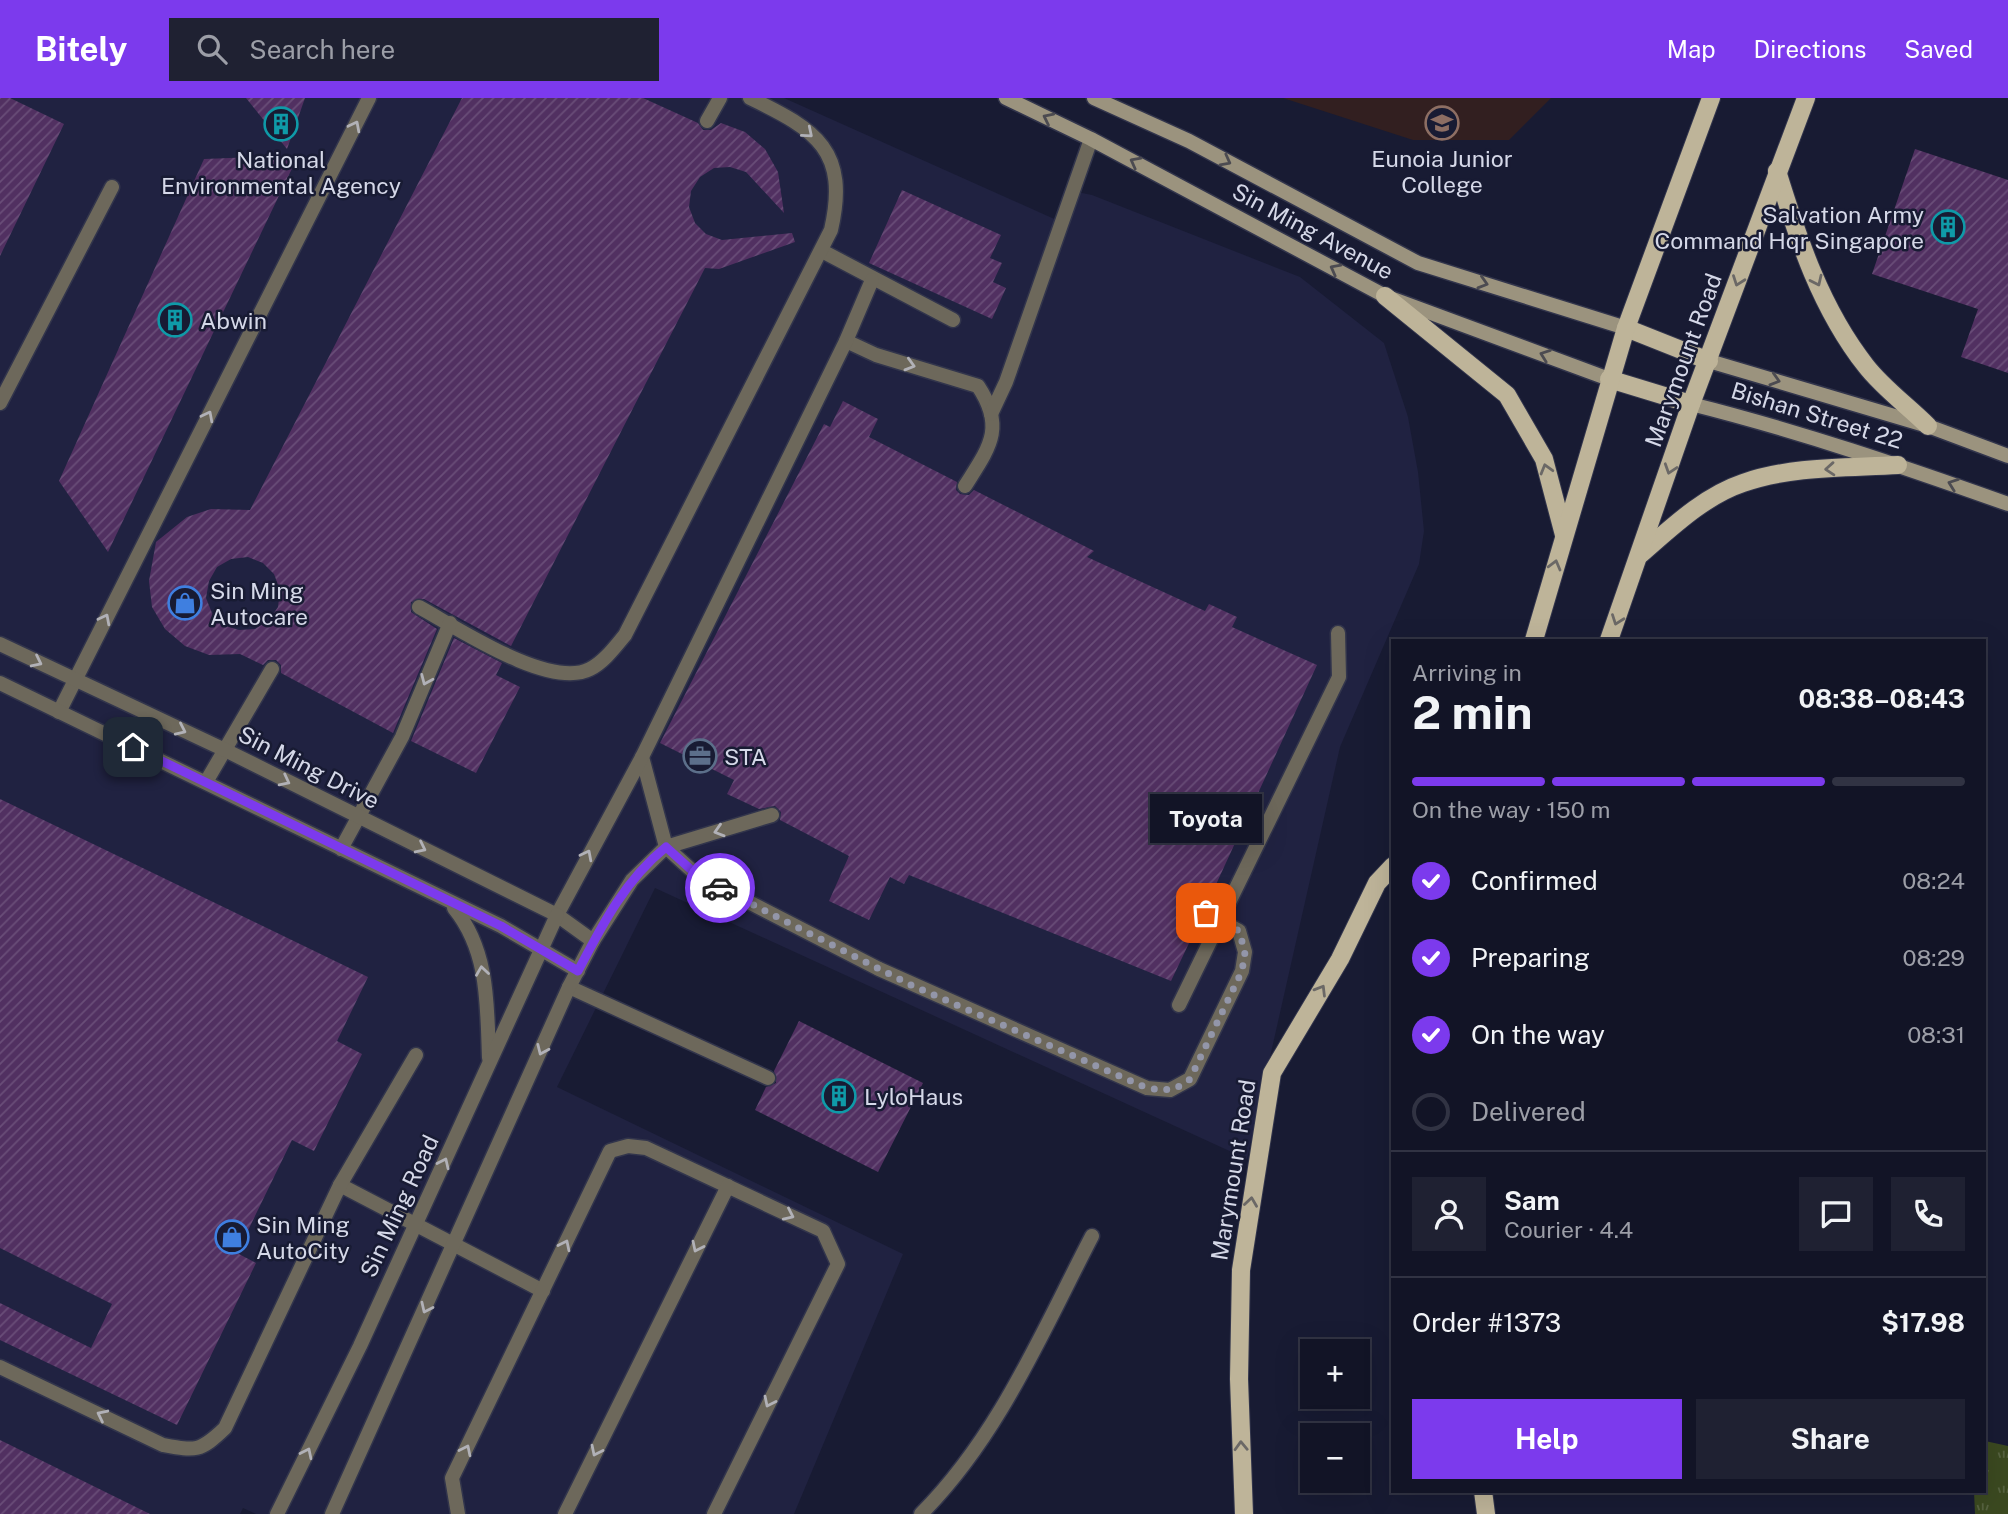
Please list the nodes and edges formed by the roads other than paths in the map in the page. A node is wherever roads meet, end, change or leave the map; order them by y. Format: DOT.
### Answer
graph roads {
  1 [pos="369,98"];
  2 [pos="720,98"];
  3 [pos="750,98"];
  4 [pos="1006,98"];
  5 [pos="1094,98"];
  6 [pos="1711,98"];
  7 [pos="1806,98"];
  8 [pos="707,121"];
  9 [pos="1091,139"];
  10 [pos="1777,171"];
  11 [pos="112,187"];
  12 [pos="822,251"];
  13 [pos="872,280"];
  14 [pos="1385,296"];
  15 [pos="953,320"];
  16 [pos="1626,328"];
  17 [pos="846,341"];
  18 [pos="1709,360"];
  19 [pos="1609,379"];
  20 [pos="0,403"];
  21 [pos="1691,404"];
  22 [pos="991,414"];
  23 [pos="1928,425"];
  24 [pos="2008,456"];
  25 [pos="1898,465"];
  26 [pos="965,486"];
  27 [pos="2008,504"];
  28 [pos="1564,535"];
  29 [pos="1641,554"];
  30 [pos="419,607"];
  31 [pos="450,624"];
  32 [pos="1338,633"];
  33 [pos="1534,639"];
  34 [pos="1609,639"];
  35 [pos="0,644"];
  36 [pos="272,669"];
  37 [pos="75,680"];
  38 [pos="0,683"];
  39 [pos="59,712"];
  40 [pos="225,750"];
  41 [pos="642,757"];
  42 [pos="206,782"];
  43 [pos="772,815"];
  44 [pos="359,818"];
  45 [pos="666,847"];
  46 [pos="341,849"];
  47 [pos="1391,868"];
  48 [pos="451,904"];
  49 [pos="1206,913"];
  50 [pos="556,915"];
  51 [pos="593,941"];
  52 [pos="541,949"];
  53 [pos="578,971"];
  54 [pos="569,987"];
  55 [pos="1179,1005"];
  56 [pos="416,1055"];
  57 [pos="490,1064"];
  58 [pos="768,1078"];
  59 [pos="340,1185"];
  60 [pos="728,1186"];
  61 [pos="415,1225"];
  62 [pos="1092,1236"];
  63 [pos="454,1246"];
  64 [pos="543,1291"];
  65 [pos="0,1367"];
  66 [pos="1483,1493"];
  67 [pos="277,1514"];
  68 [pos="332,1514"];
  69 [pos="458,1514"];
  70 [pos="565,1514"];
  71 [pos="714,1514"];
  72 [pos="921,1514"];
  73 [pos="1244,1514"];
  74 [pos="1486,1514"];
  37 -- 1 [label="street, one-way"];
  2 -- 8 [label="street"];
  3 -- 12 [label="street, one-way"];
  9 -- 4 [label="main road, Sin Ming Avenue, one-way"];
  5 -- 16 [label="main road, Sin Ming Avenue, one-way"];
  6 -- 16 [label="main road"];
  7 -- 10 [label="main road, Marymount Road"];
  14 -- 9 [label="main road, Sin Ming Avenue, one-way"];
  9 -- 22 [label="street"];
  10 -- 18 [label="main road, Marymount Road, one-way"];
  10 -- 23 [label="main road, one-way"];
  11 -- 20 [label="street"];
  12 -- 13 [label="street"];
  12 -- 31 [label="street"];
  13 -- 15 [label="street"];
  13 -- 17 [label="street, Sin Ming Road"];
  19 -- 14 [label="main road, Sin Ming Avenue, one-way"];
  28 -- 14 [label="main road, one-way"];
  16 -- 18 [label="main road, Bishan Street 22"];
  16 -- 19 [label="main road"];
  17 -- 22 [label="street, one-way"];
  17 -- 41 [label="street, Sin Ming Road"];
  18 -- 21 [label="main road, Marymount Road"];
  18 -- 23 [label="main road, Bishan Street 22, one-way"];
  19 -- 21 [label="main road, Bishan Street 22"];
  19 -- 28 [label="main road"];
  21 -- 25 [label="main road, Bishan Street 22"];
  21 -- 29 [label="main road, Marymount Road, one-way"];
  22 -- 26 [label="street"];
  23 -- 24 [label="main road, Bishan Street 22"];
  27 -- 25 [label="main road, Bishan Street 22, one-way"];
  25 -- 29 [label="main road, one-way"];
  33 -- 28 [label="main road, one-way"];
  29 -- 34 [label="main road, Marymount Road, one-way"];
  30 -- 31 [label="street"];
  31 -- 44 [label="street, one-way"];
  32 -- 55 [label="street"];
  35 -- 37 [label="street, Sin Ming Drive, one-way"];
  36 -- 40 [label="street"];
  37 -- 39 [label="street"];
  37 -- 40 [label="street, Sin Ming Drive, one-way"];
  38 -- 39 [label="street"];
  39 -- 42 [label="street"];
  40 -- 42 [label="street"];
  40 -- 44 [label="street, Sin Ming Drive, one-way"];
  41 -- 45 [label="street"];
  50 -- 41 [label="street, Sin Ming Road, one-way"];
  42 -- 46 [label="street"];
  43 -- 45 [label="street, one-way"];
  44 -- 46 [label="street"];
  44 -- 50 [label="street, Sin Ming Drive, one-way"];
  45 -- 49 [label="street, bridge"];
  45 -- 51 [label="street"];
  46 -- 48 [label="street"];
  73 -- 47 [label="main road, Marymount Road, one-way"];
  48 -- 52 [label="street"];
  57 -- 48 [label="street, one-way"];
  50 -- 51 [label="street, Sin Ming Drive"];
  50 -- 52 [label="street, Sin Ming Road"];
  51 -- 53 [label="street"];
  52 -- 53 [label="street"];
  52 -- 57 [label="street, Sin Ming Road"];
  53 -- 54 [label="street"];
  54 -- 58 [label="street"];
  54 -- 63 [label="street, one-way"];
  56 -- 59 [label="street"];
  61 -- 57 [label="street, Sin Ming Road, one-way"];
  59 -- 61 [label="street"];
  59 -- 65 [label="street, one-way"];
  64 -- 60 [label="street, one-way"];
  60 -- 70 [label="street, one-way"];
  60 -- 71 [label="street, one-way"];
  61 -- 63 [label="street"];
  67 -- 61 [label="street, Sin Ming Road, one-way"];
  62 -- 72 [label="street"];
  63 -- 64 [label="street"];
  63 -- 68 [label="street, one-way"];
  69 -- 64 [label="street, one-way"];
  66 -- 74 [label="main road"];
}
